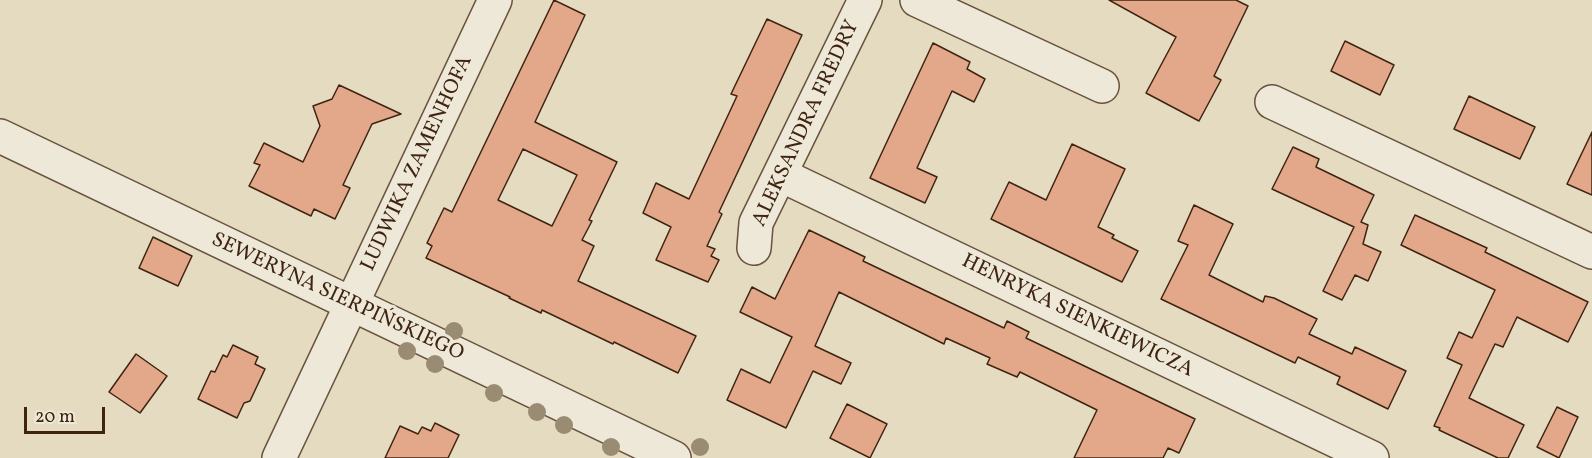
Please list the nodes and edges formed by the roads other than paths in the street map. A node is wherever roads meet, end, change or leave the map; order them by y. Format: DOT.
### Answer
graph roads {
  1 [pos="495,0"];
  2 [pos="865,0"];
  3 [pos="917,0"];
  4 [pos="1102,86"];
  5 [pos="1272,102"];
  6 [pos="0,136"];
  7 [pos="781,175"];
  8 [pos="754,248"];
  9 [pos="1592,252"];
  10 [pos="351,305"];
  11 [pos="279,458"];
  12 [pos="674,458"];
  13 [pos="1372,458"];
  1 -- 10 [label="street, LUDWIKA ZAMENHOFA"];
  2 -- 7 [label="street, ALEKSANDRA FREDRY"];
  3 -- 4 [label="street"];
  5 -- 9 [label="street"];
  6 -- 10 [label="street, SEWERYNA SIERPIŃSKIEGO"];
  7 -- 8 [label="street, ALEKSANDRA FREDRY"];
  7 -- 13 [label="street, HENRYKA SIENKIEWICZA"];
  10 -- 11 [label="street, LUDWIKA ZAMENHOFA"];
  10 -- 12 [label="street, SEWERYNA SIERPIŃSKIEGO"];
}
